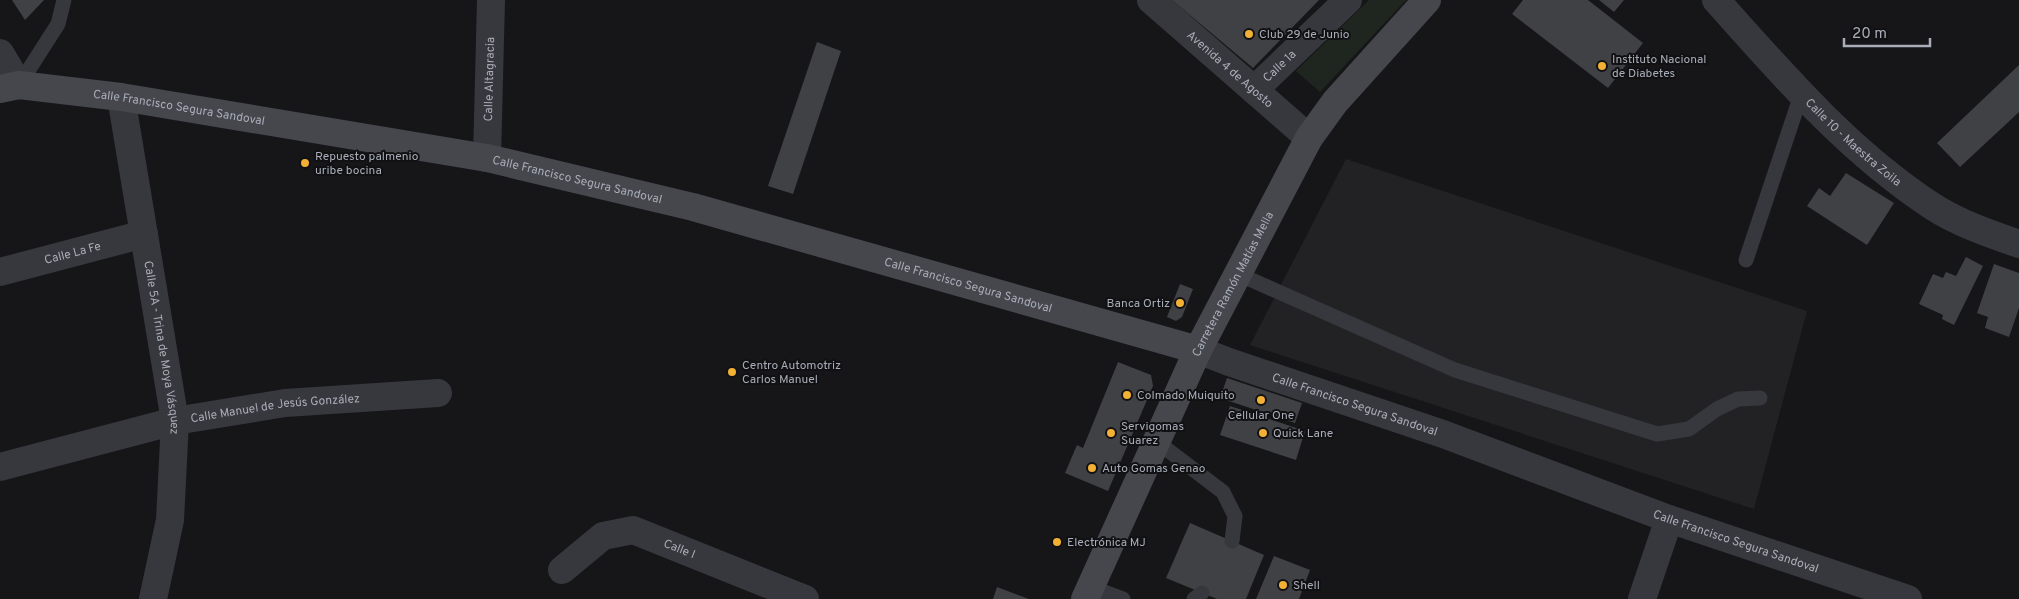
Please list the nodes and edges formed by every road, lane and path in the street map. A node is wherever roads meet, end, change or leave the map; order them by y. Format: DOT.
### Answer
graph roads {
  1 [pos="64,0"];
  2 [pos="491,0"];
  3 [pos="1152,0"];
  4 [pos="1348,0"];
  5 [pos="1427,0"];
  6 [pos="1716,0"];
  7 [pos="0,53"];
  8 [pos="9,87"];
  9 [pos="1254,90"];
  10 [pos="1801,95"];
  11 [pos="121,97"];
  12 [pos="1309,138"];
  13 [pos="486,158"];
  14 [pos="144,234"];
  15 [pos="2019,244"];
  16 [pos="1746,260"];
  17 [pos="0,272"];
  18 [pos="1238,274"];
  19 [pos="1198,350"];
  20 [pos="438,393"];
  21 [pos="1760,398"];
  22 [pos="175,421"];
  23 [pos="1156,440"];
  24 [pos="0,467"];
  25 [pos="1669,520"];
  26 [pos="1232,541"];
  27 [pos="562,570"];
  28 [pos="1088,593"];
  29 [pos="153,599"];
  30 [pos="805,599"];
  31 [pos="1123,599"];
  32 [pos="1642,599"];
  33 [pos="1908,599"];
  1 -- 8 [label="lane"];
  2 -- 13 [label="street, Calle Altagracia"];
  3 -- 9 [label="street, Avenida 4 de Agosto"];
  4 -- 9 [label="street, Calle 1a"];
  5 -- 12 [label="main road, Carretera Ramón Matías Mella"];
  6 -- 10 [label="street, Calle 10 - Maestra Zoila"];
  7 -- 8 [label="street"];
  8 -- 11 [label="main road, Calle Francisco Segura Sandoval"];
  9 -- 12 [label="street, Avenida 4 de Agosto"];
  10 -- 15 [label="street, Calle 10 - Maestra Zoila"];
  10 -- 16 [label="lane"];
  11 -- 13 [label="main road, Calle Francisco Segura Sandoval"];
  11 -- 14 [label="street, Calle 5A - Trina de Moya Vásquez"];
  12 -- 18 [label="main road, Carretera Ramón Matías Mella"];
  13 -- 19 [label="main road, Calle Francisco Segura Sandoval"];
  14 -- 17 [label="street, Calle La Fe"];
  14 -- 22 [label="street, Calle 5A - Trina de Moya Vásquez"];
  18 -- 19 [label="main road, Carretera Ramón Matías Mella"];
  18 -- 21 [label="lane"];
  19 -- 23 [label="main road, Carretera Ramón Matías Mella"];
  19 -- 25 [label="street, Calle Francisco Segura Sandoval"];
  20 -- 22 [label="street, Calle Manuel de Jesús González"];
  22 -- 24 [label="street, Calle Manuel de Jesús González"];
  22 -- 29 [label="street, Calle 5A - Trina de Moya Vásquez"];
  23 -- 26 [label="lane"];
  23 -- 28 [label="main road, Carretera Ramón Matías Mella"];
  25 -- 32 [label="street"];
  25 -- 33 [label="street, Calle Francisco Segura Sandoval"];
  27 -- 30 [label="street, Calle I"];
  28 -- 31 [label="lane"];
}
